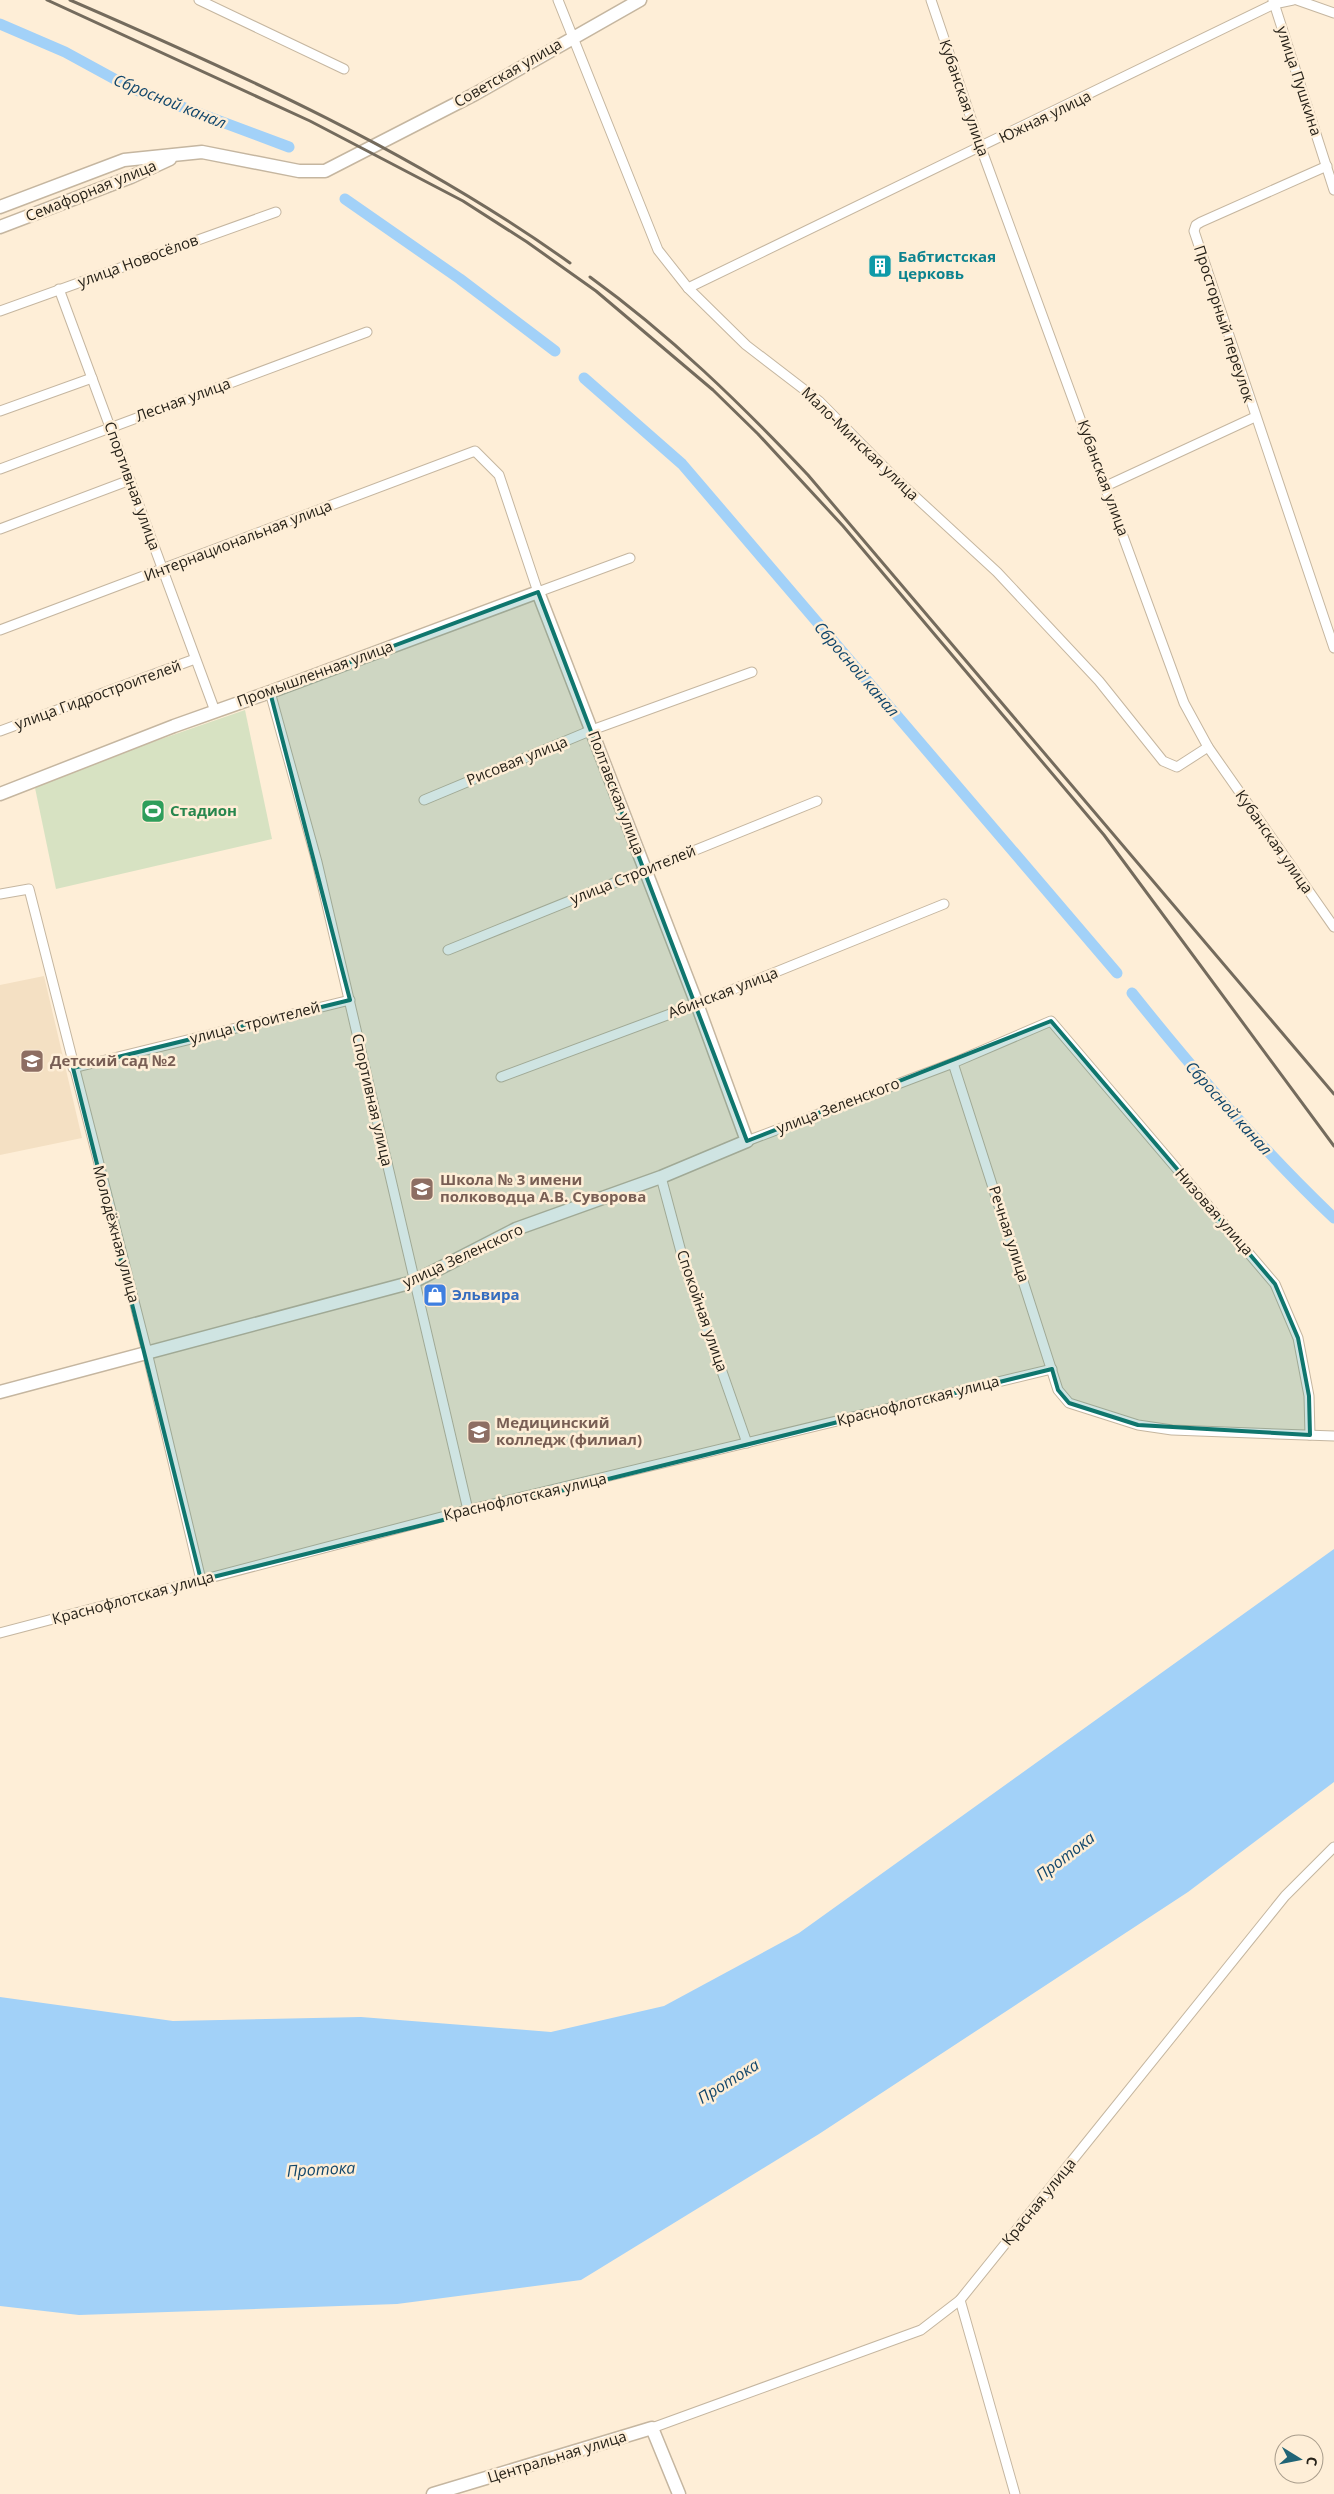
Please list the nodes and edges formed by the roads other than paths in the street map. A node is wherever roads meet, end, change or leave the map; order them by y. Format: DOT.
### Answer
graph roads {
  1 [pos="199,0"];
  2 [pos="558,0"];
  3 [pos="640,0"];
  4 [pos="931,0"];
  5 [pos="1295,0"];
  6 [pos="1274,2"];
  7 [pos="1334,13"];
  8 [pos="572,37"];
  9 [pos="344,69"];
  10 [pos="376,144"];
  11 [pos="981,148"];
  12 [pos="181,154"];
  13 [pos="124,160"];
  14 [pos="1327,166"];
  15 [pos="131,177"];
  16 [pos="1334,190"];
  17 [pos="0,207"];
  18 [pos="276,212"];
  19 [pos="0,227"];
  20 [pos="688,288"];
  21 [pos="59,290"];
  22 [pos="0,311"];
  23 [pos="367,332"];
  24 [pos="92,378"];
  25 [pos="0,411"];
  26 [pos="1254,417"];
  27 [pos="110,427"];
  28 [pos="475,451"];
  29 [pos="0,469"];
  30 [pos="130,480"];
  31 [pos="1106,486"];
  32 [pos="0,529"];
  33 [pos="630,558"];
  34 [pos="162,569"];
  35 [pos="538,592"];
  36 [pos="0,630"];
  37 [pos="1334,648"];
  38 [pos="195,659"];
  39 [pos="752,672"];
  40 [pos="270,692"];
  41 [pos="215,711"];
  42 [pos="592,730"];
  43 [pos="0,731"];
  44 [pos="1208,747"];
  45 [pos="0,794"];
  46 [pos="424,800"];
  47 [pos="817,801"];
  48 [pos="646,870"];
  49 [pos="0,894"];
  50 [pos="944,904"];
  51 [pos="1332,922"];
  52 [pos="448,950"];
  53 [pos="350,1000"];
  54 [pos="697,1004"];
  55 [pos="1051,1022"];
  56 [pos="953,1062"];
  57 [pos="73,1068"];
  58 [pos="501,1076"];
  59 [pos="747,1141"];
  60 [pos="661,1177"];
  61 [pos="413,1282"];
  62 [pos="147,1352"];
  63 [pos="1052,1368"];
  64 [pos="0,1392"];
  65 [pos="1310,1435"];
  66 [pos="1334,1436"];
  67 [pos="747,1443"];
  68 [pos="468,1510"];
  69 [pos="201,1580"];
  70 [pos="0,1633"];
  71 [pos="1334,1847"];
  72 [pos="960,2300"];
  73 [pos="652,2428"];
  74 [pos="433,2494"];
  75 [pos="679,2494"];
  76 [pos="1015,2494"];
  1 -- 9 [label="street"];
  2 -- 8 [label="street, Мало-Минская улица"];
  3 -- 8 [label="street, Советская улица"];
  4 -- 11 [label="street, Кубанская улица"];
  5 -- 6 [label="street, Южная улица"];
  5 -- 7 [label="street, Южная улица"];
  6 -- 11 [label="street, Южная улица"];
  6 -- 14 [label="street, улица Пушкина"];
  8 -- 10 [label="street, Советская улица"];
  8 -- 20 [label="street, Мало-Минская улица"];
  10 -- 12 [label="street, Семафорная улица"];
  11 -- 20 [label="street, Южная улица"];
  11 -- 31 [label="street, Кубанская улица"];
  12 -- 13 [label="street, Семафорная улица"];
  12 -- 15 [label="street, Семафорная улица"];
  13 -- 15 [label="street"];
  13 -- 17 [label="street, Семафорная улица"];
  14 -- 16 [label="street, улица Пушкина"];
  14 -- 26 [label="street, Просторный переулок"];
  15 -- 19 [label="street, Семафорная улица"];
  18 -- 21 [label="street, улица Новосёлов"];
  20 -- 44 [label="street, Мало-Минская улица"];
  21 -- 22 [label="street, улица Новосёлов"];
  21 -- 24 [label="street, Спортивная улица"];
  23 -- 27 [label="street, Лесная улица"];
  24 -- 25 [label="street"];
  24 -- 27 [label="street, Спортивная улица"];
  26 -- 31 [label="street, Просторный переулок"];
  26 -- 37 [label="street, Просторный переулок"];
  27 -- 29 [label="street, Лесная улица"];
  27 -- 30 [label="street, Спортивная улица"];
  28 -- 34 [label="street, Интернациональная улица"];
  28 -- 35 [label="street, Полтавская улица"];
  30 -- 32 [label="street"];
  30 -- 34 [label="street, Спортивная улица"];
  31 -- 44 [label="street, Кубанская улица"];
  33 -- 35 [label="street, Промышленная улица"];
  34 -- 36 [label="street, Интернациональная улица"];
  34 -- 38 [label="street, Спортивная улица"];
  35 -- 40 [label="street, Промышленная улица"];
  35 -- 42 [label="street, Полтавская улица"];
  38 -- 41 [label="street, Спортивная улица"];
  38 -- 43 [label="street, улица Гидростроителей"];
  39 -- 42 [label="street, Рисовая улица"];
  40 -- 41 [label="street, Промышленная улица"];
  40 -- 53 [label="street, Спортивная улица"];
  41 -- 45 [label="street, Промышленная улица"];
  42 -- 46 [label="street, Рисовая улица"];
  42 -- 48 [label="street, Полтавская улица"];
  44 -- 51 [label="street, Кубанская улица"];
  47 -- 48 [label="street, улица Строителей"];
  48 -- 52 [label="street, улица Строителей"];
  48 -- 54 [label="street, Полтавская улица"];
  49 -- 57 [label="street, Молодёжная улица"];
  50 -- 54 [label="street, Абинская улица"];
  53 -- 57 [label="street, улица Строителей"];
  53 -- 61 [label="street, Спортивная улица"];
  54 -- 58 [label="street, Абинская улица"];
  54 -- 59 [label="street, Полтавская улица"];
  55 -- 56 [label="street, улица Зеленского"];
  55 -- 65 [label="street, Низовая улица"];
  56 -- 59 [label="street, улица Зеленского"];
  56 -- 63 [label="street, Речная улица"];
  57 -- 62 [label="street, Молодёжная улица"];
  59 -- 60 [label="street, улица Зеленского"];
  60 -- 61 [label="street, улица Зеленского"];
  60 -- 67 [label="street, Спокойная улица"];
  61 -- 62 [label="street, улица Зеленского"];
  61 -- 68 [label="street, Спортивная улица"];
  62 -- 64 [label="street, улица Зеленского"];
  62 -- 69 [label="street, Молодёжная улица"];
  63 -- 65 [label="street, Речная улица"];
  63 -- 67 [label="street, Краснофлотская улица"];
  65 -- 66 [label="street"];
  67 -- 68 [label="street, Краснофлотская улица"];
  68 -- 69 [label="street, Краснофлотская улица"];
  69 -- 70 [label="street, Краснофлотская улица"];
  71 -- 72 [label="street, Красная улица"];
  72 -- 73 [label="street, Красная улица"];
  72 -- 76 [label="street"];
  73 -- 74 [label="street, Центральная улица"];
  73 -- 75 [label="street"];
}
